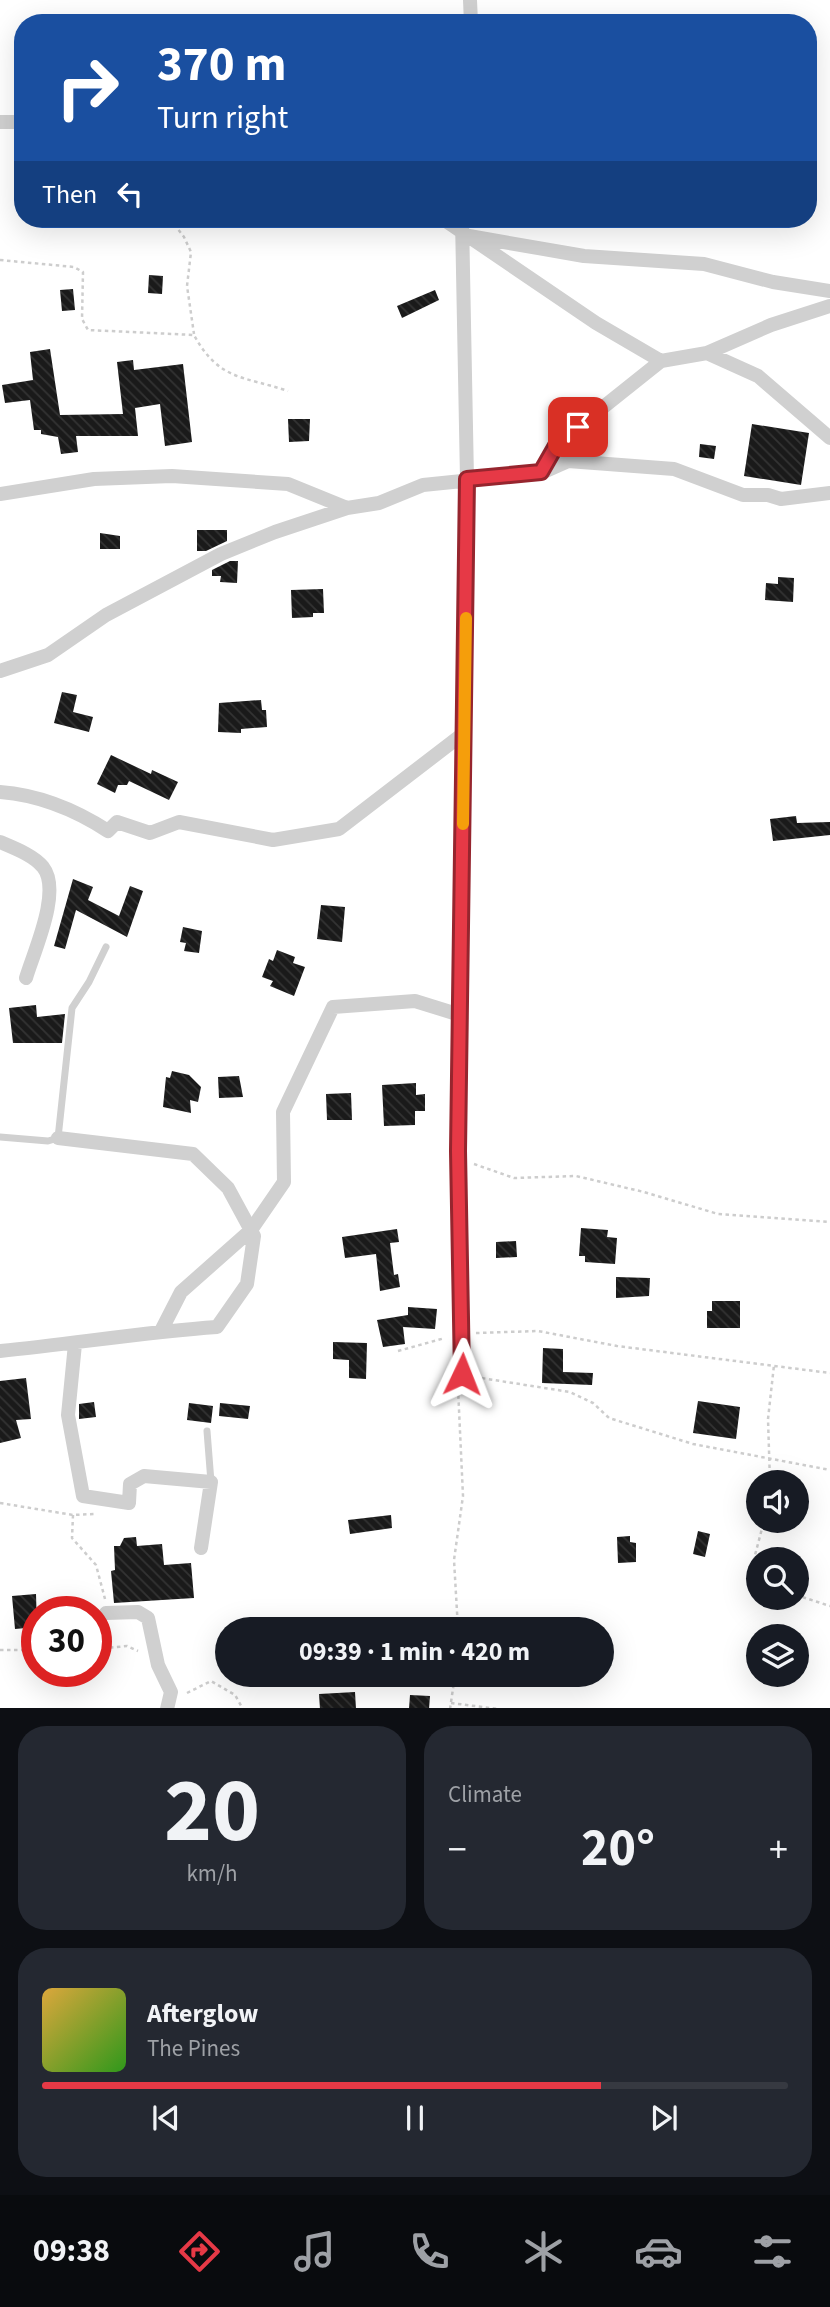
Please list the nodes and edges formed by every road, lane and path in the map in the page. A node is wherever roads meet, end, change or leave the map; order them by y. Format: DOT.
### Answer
graph roads {
  1 [pos="177,228"];
  2 [pos="454,228"];
  3 [pos="462,228"];
  4 [pos="461,234"];
  5 [pos="0,260"];
  6 [pos="830,291"];
  7 [pos="830,306"];
  8 [pos="194,335"];
  9 [pos="707,353"];
  10 [pos="661,361"];
  11 [pos="288,391"];
  12 [pos="830,438"];
  13 [pos="541,472"];
  14 [pos="467,479"];
  15 [pos="830,493"];
  16 [pos="0,494"];
  17 [pos="347,508"];
  18 [pos="0,671"];
  19 [pos="464,733"];
  20 [pos="0,792"];
  21 [pos="0,842"];
  22 [pos="106,947"];
  23 [pos="26,978"];
  24 [pos="460,1015"];
  25 [pos="0,1137"];
  26 [pos="58,1138"];
  27 [pos="458,1151"];
  28 [pos="830,1222"];
  29 [pos="251,1230"];
  30 [pos="162,1331"];
  31 [pos="463,1333"];
  32 [pos="75,1344"];
  33 [pos="0,1351"];
  34 [pos="398,1351"];
  35 [pos="774,1365"];
  36 [pos="830,1373"];
  37 [pos="462,1374"];
  38 [pos="207,1431"];
  39 [pos="769,1459"];
  40 [pos="769,1470"];
  41 [pos="830,1470"];
  42 [pos="211,1482"];
  43 [pos="0,1503"];
  44 [pos="100,1514"];
  45 [pos="73,1515"];
  46 [pos="201,1548"];
  47 [pos="102,1596"];
  48 [pos="809,1599"];
  49 [pos="830,1606"];
  50 [pos="112,1613"];
  51 [pos="457,1617"];
  52 [pos="112,1647"];
  53 [pos="0,1650"];
  54 [pos="21,1650"];
  55 [pos="158,1665"];
  56 [pos="454,1687"];
  57 [pos="451,1703"];
  58 [pos="169,1704"];
  59 [pos="242,1708"];
  60 [pos="450,1708"];
  61 [pos="490,1708"];
  1 -- 8 [label="path"];
  2 -- 4 [label="street"];
  3 -- 4 [label="street"];
  4 -- 6 [label="street"];
  4 -- 10 [label="street"];
  4 -- 14 [label="street"];
  5 -- 8 [label="path"];
  7 -- 9 [label="street"];
  8 -- 11 [label="path"];
  9 -- 10 [label="street"];
  9 -- 12 [label="street"];
  10 -- 13 [label="street"];
  13 -- 14 [label="street"];
  13 -- 15 [label="street"];
  14 -- 17 [label="street"];
  14 -- 19 [label="street"];
  16 -- 17 [label="street"];
  17 -- 18 [label="street"];
  19 -- 20 [label="street"];
  19 -- 24 [label="street"];
  21 -- 23 [label="street"];
  22 -- 26 [label="lane"];
  24 -- 27 [label="street"];
  24 -- 29 [label="street"];
  25 -- 26 [label="lane"];
  26 -- 29 [label="street"];
  27 -- 28 [label="path"];
  27 -- 31 [label="street"];
  29 -- 30 [label="street"];
  29 -- 30 [label="street"];
  30 -- 32 [label="street"];
  31 -- 34 [label="path"];
  31 -- 35 [label="path"];
  31 -- 37 [label="street"];
  32 -- 33 [label="street"];
  32 -- 42 [label="street"];
  35 -- 36 [label="path"];
  35 -- 39 [label="path"];
  37 -- 39 [label="path"];
  37 -- 51 [label="path"];
  38 -- 42 [label="lane"];
  39 -- 40 [label="path"];
  39 -- 41 [label="path"];
  42 -- 46 [label="street"];
  43 -- 45 [label="path"];
  44 -- 45 [label="path"];
  45 -- 47 [label="path"];
  48 -- 49 [label="path"];
  50 -- 55 [label="street"];
  52 -- 55 [label="path"];
  53 -- 54 [label="path"];
  55 -- 58 [label="street"];
  56 -- 57 [label="path"];
  57 -- 60 [label="path"];
  57 -- 61 [label="path"];
  58 -- 59 [label="path"];
}
